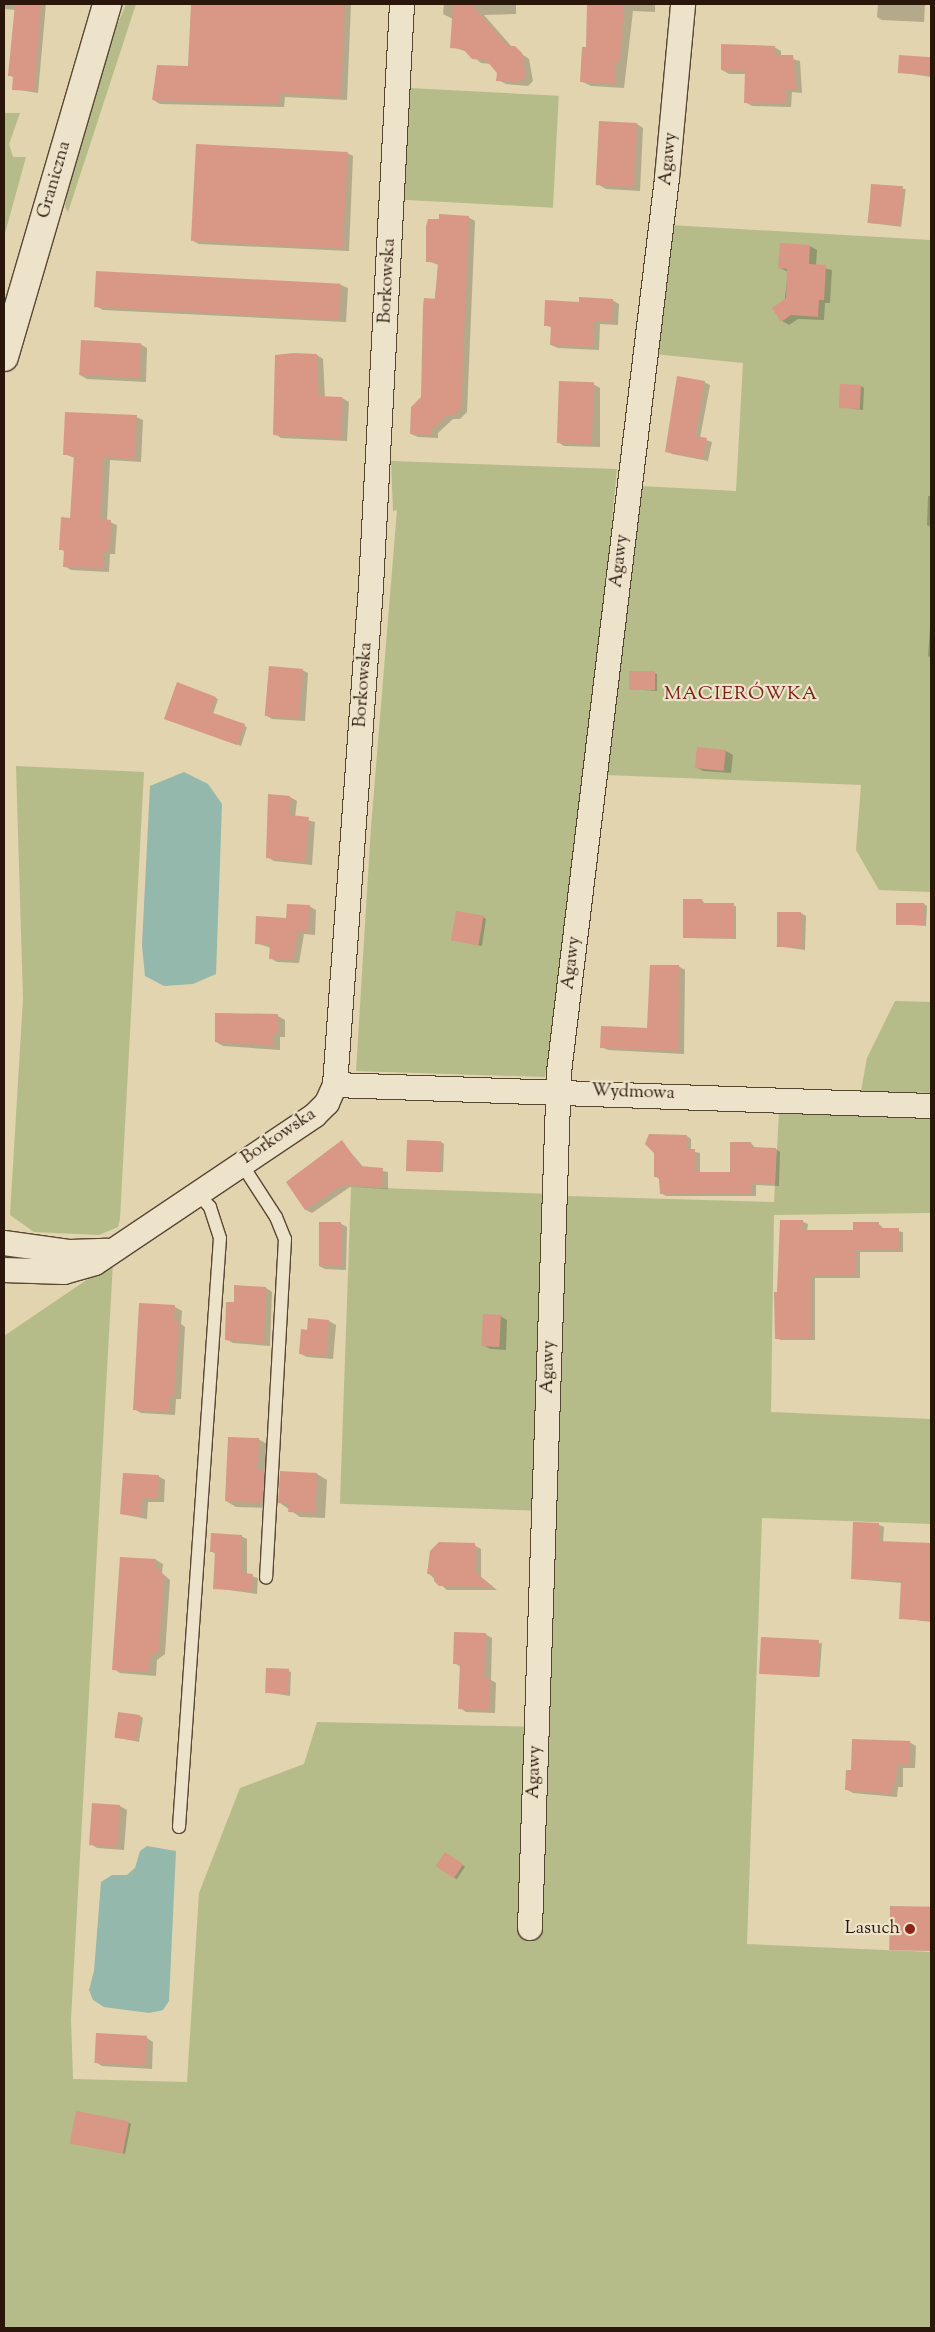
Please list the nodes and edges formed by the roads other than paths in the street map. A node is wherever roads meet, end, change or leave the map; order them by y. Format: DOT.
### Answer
graph roads {
  1 [pos="107,4"];
  2 [pos="402,4"];
  3 [pos="683,4"];
  4 [pos="4,357"];
  5 [pos="335,1085"];
  6 [pos="558,1090"];
  7 [pos="931,1106"];
  8 [pos="241,1163"];
  9 [pos="197,1193"];
  10 [pos="4,1243"];
  11 [pos="111,1250"];
  12 [pos="4,1270"];
  13 [pos="266,1577"];
  14 [pos="179,1827"];
  15 [pos="530,1928"];
  1 -- 4 [label="street, Graniczna"];
  2 -- 5 [label="street, Borkowska"];
  3 -- 6 [label="street, Agawy"];
  5 -- 6 [label="street, Wydmowa"];
  5 -- 8 [label="street, Borkowska"];
  6 -- 7 [label="street, Wydmowa"];
  6 -- 15 [label="street, Agawy"];
  8 -- 9 [label="street, Borkowska"];
  8 -- 13 [label="lane"];
  9 -- 11 [label="street, Borkowska"];
  9 -- 14 [label="lane"];
  10 -- 11 [label="street, Borkowska"];
  11 -- 12 [label="street, Borkowska"];
}
